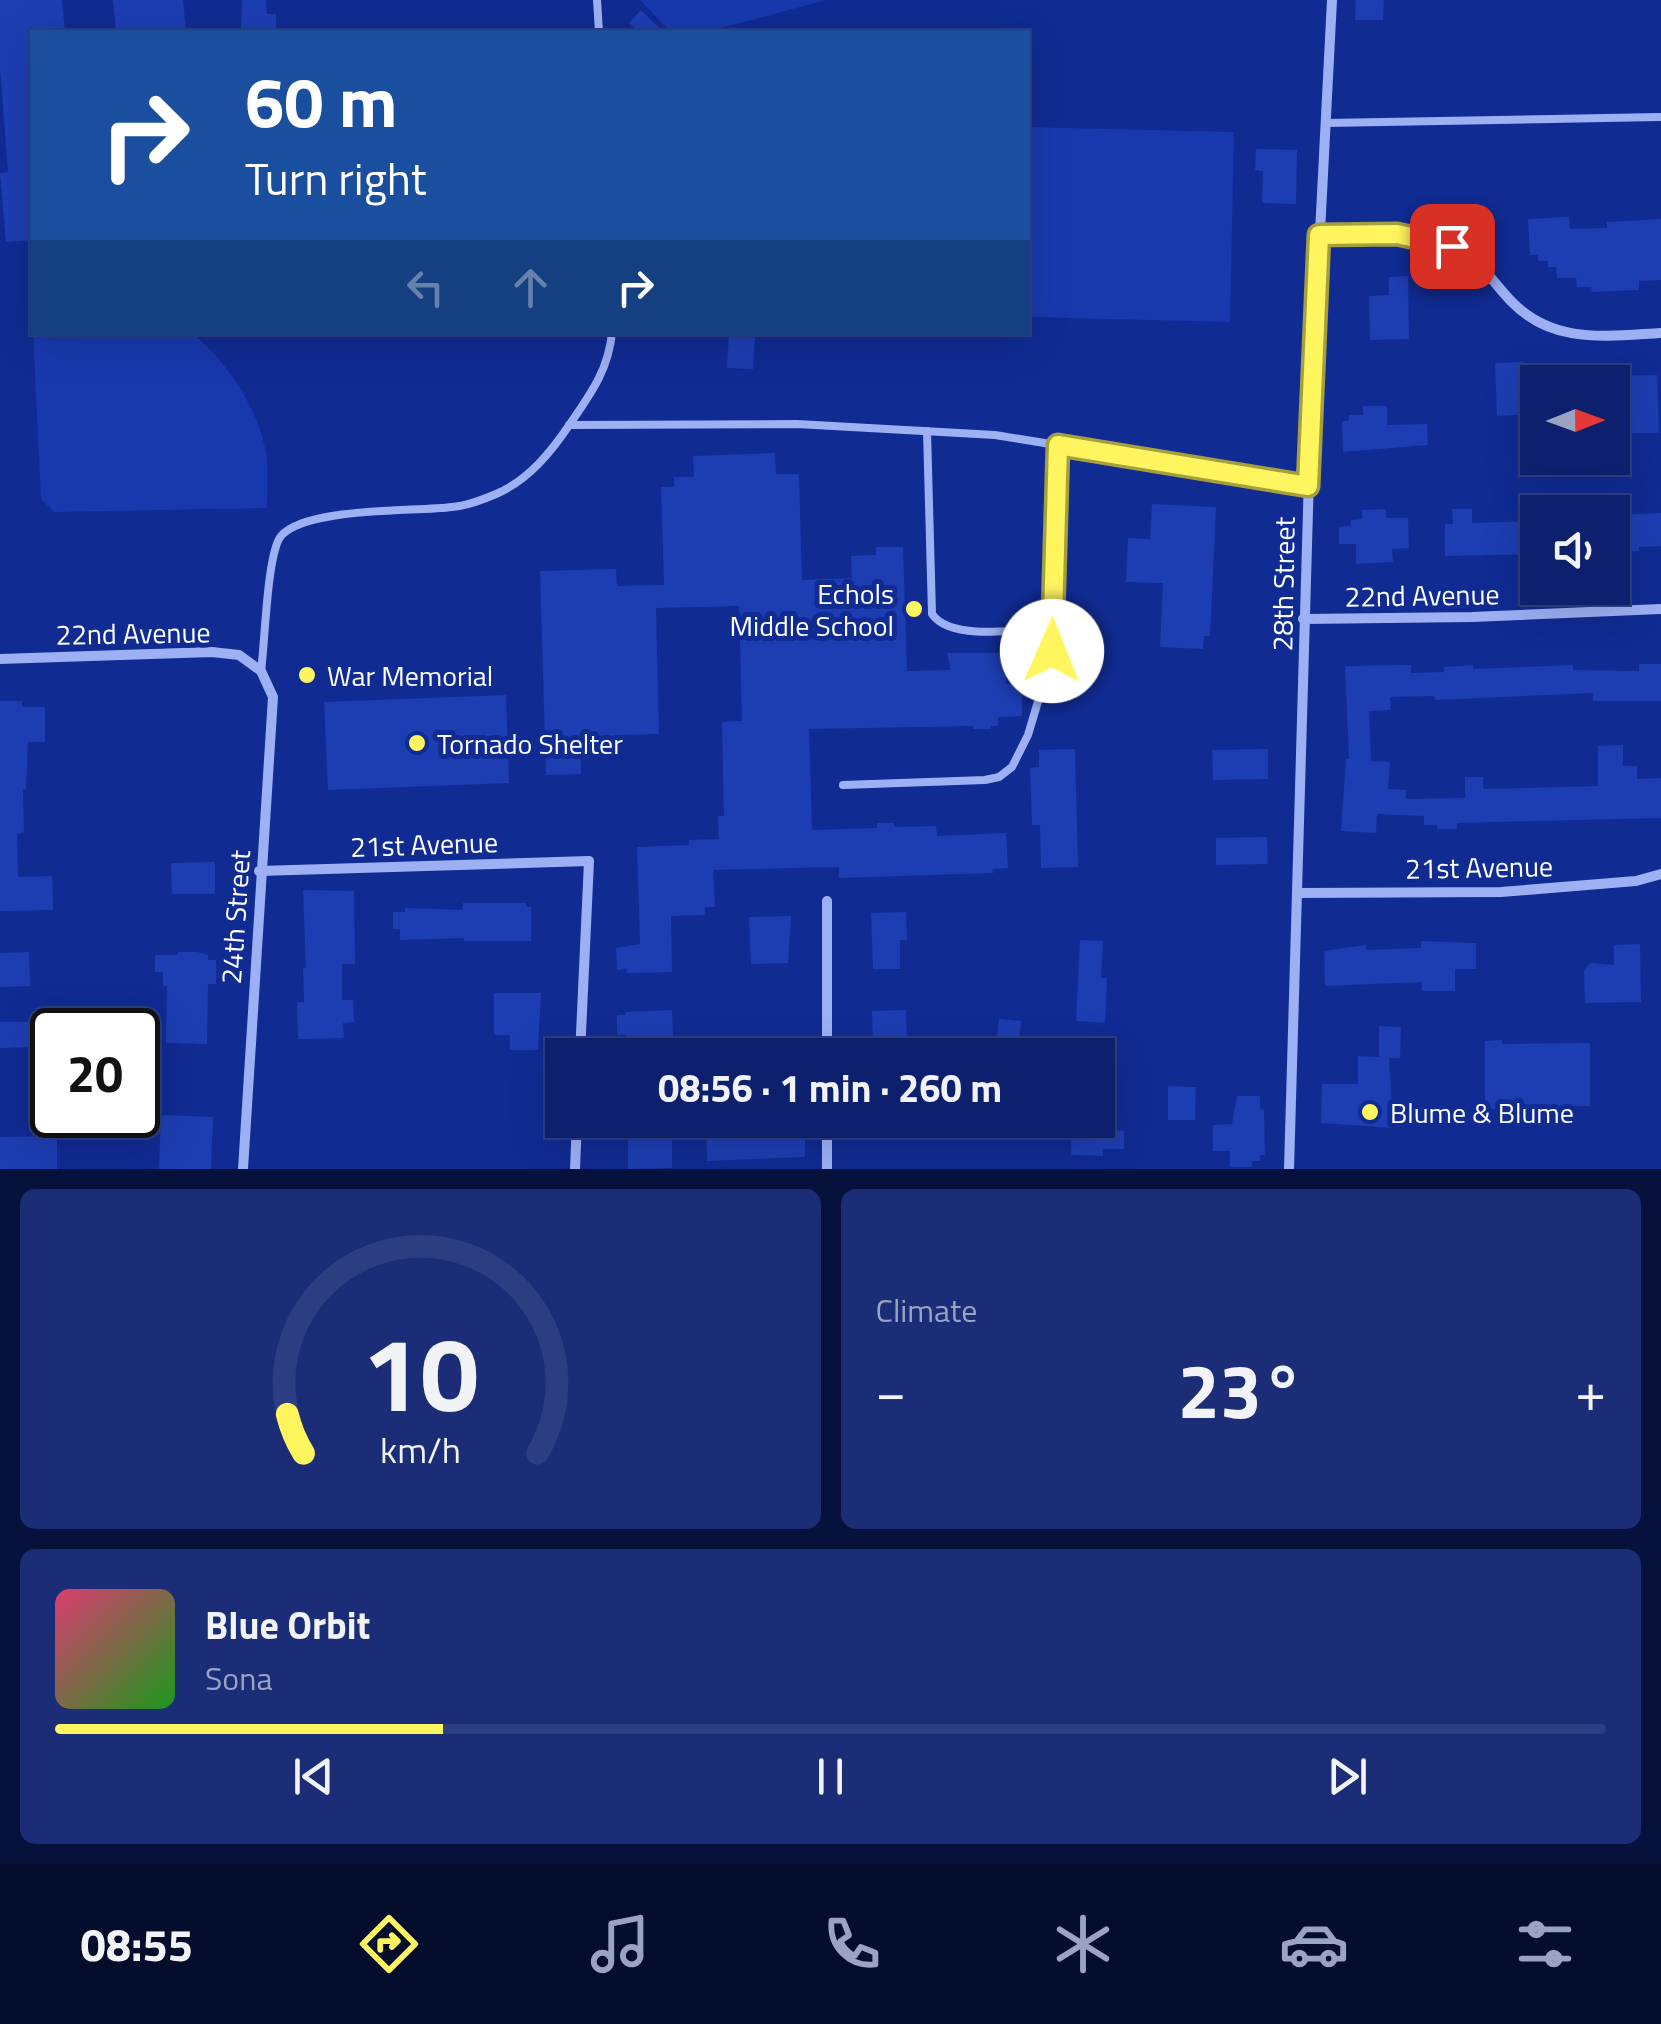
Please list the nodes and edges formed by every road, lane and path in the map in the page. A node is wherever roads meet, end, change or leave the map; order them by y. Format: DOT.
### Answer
graph roads {
  1 [pos="597,0"];
  2 [pos="1332,0"];
  3 [pos="599,30"];
  4 [pos="1659,117"];
  5 [pos="1326,123"];
  6 [pos="1319,235"];
  7 [pos="1661,333"];
  8 [pos="611,335"];
  9 [pos="570,425"];
  10 [pos="927,431"];
  11 [pos="1058,445"];
  12 [pos="1308,486"];
  13 [pos="1661,609"];
  14 [pos="1303,620"];
  15 [pos="1053,628"];
  16 [pos="0,659"];
  17 [pos="262,671"];
  18 [pos="843,785"];
  19 [pos="260,871"];
  20 [pos="1661,874"];
  21 [pos="1298,893"];
  22 [pos="827,901"];
  23 [pos="581,1038"];
  24 [pos="827,1038"];
  25 [pos="576,1138"];
  26 [pos="827,1138"];
  27 [pos="244,1169"];
  28 [pos="575,1169"];
  29 [pos="827,1169"];
  30 [pos="1289,1169"];
  1 -- 3 [label="lane"];
  2 -- 5 [label="street, 28th Street"];
  4 -- 5 [label="lane"];
  5 -- 6 [label="street, 28th Street"];
  6 -- 7 [label="street"];
  6 -- 12 [label="street, 28th Street"];
  8 -- 9 [label="lane"];
  9 -- 10 [label="lane"];
  9 -- 17 [label="lane"];
  10 -- 11 [label="lane"];
  10 -- 15 [label="lane"];
  11 -- 12 [label="lane"];
  11 -- 15 [label="lane"];
  12 -- 14 [label="street, 28th Street"];
  13 -- 14 [label="street, 22nd Avenue"];
  14 -- 21 [label="street, 28th Street"];
  15 -- 18 [label="lane"];
  16 -- 17 [label="street, 22nd Avenue"];
  17 -- 19 [label="street, 24th Street"];
  19 -- 23 [label="street, 21st Avenue"];
  19 -- 27 [label="street, 24th Street"];
  20 -- 21 [label="street, 21st Avenue"];
  21 -- 30 [label="street, 28th Street"];
  22 -- 24 [label="street"];
  25 -- 28 [label="street"];
  26 -- 29 [label="street"];
}
